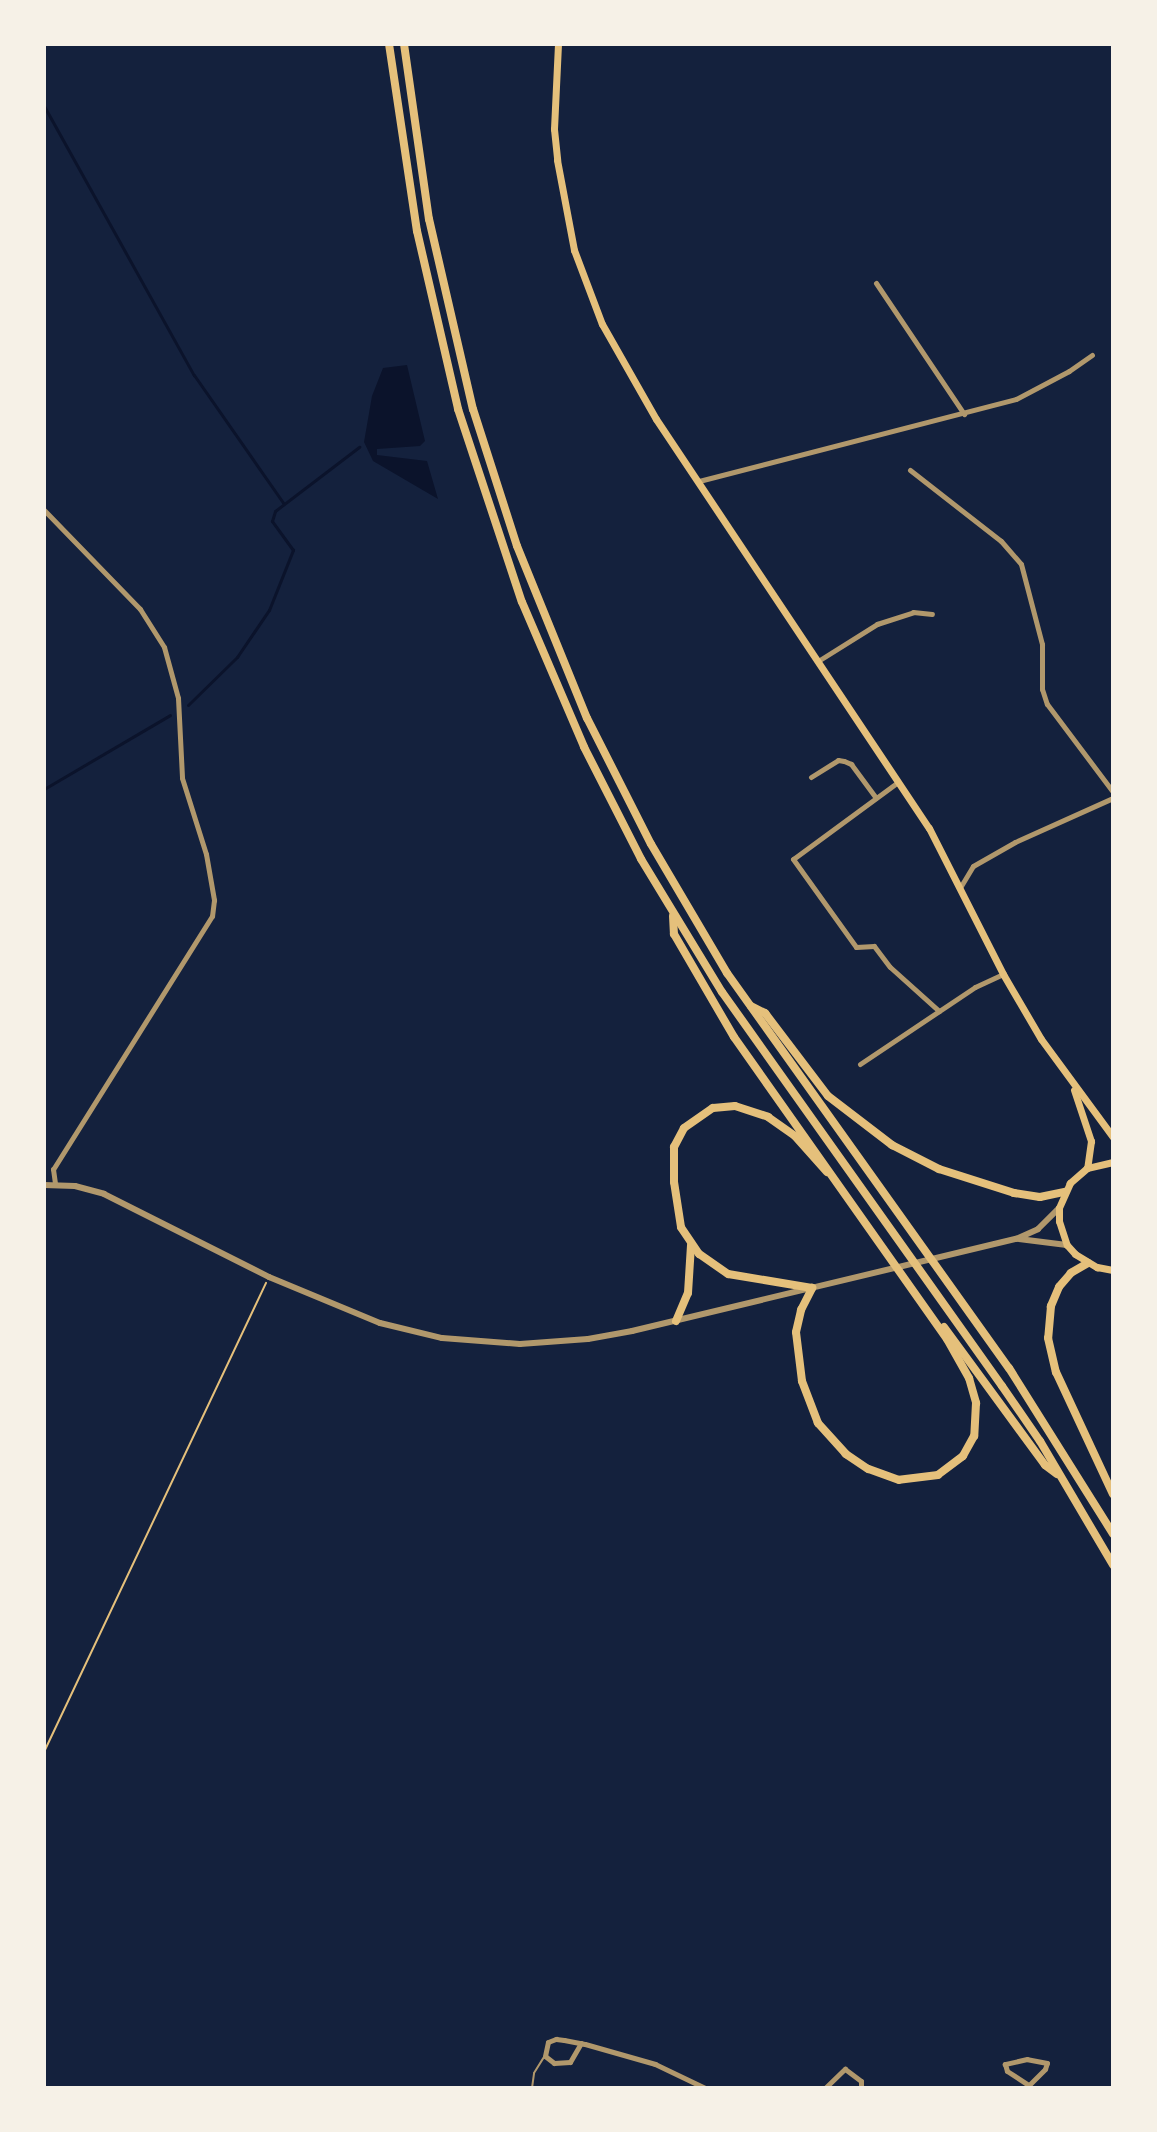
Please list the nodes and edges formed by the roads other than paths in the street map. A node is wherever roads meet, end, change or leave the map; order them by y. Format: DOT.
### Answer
graph roads {
  1 [pos="389,44"];
  2 [pos="404,44"];
  3 [pos="558,44"];
  4 [pos="876,283"];
  5 [pos="1092,355"];
  6 [pos="964,414"];
  7 [pos="910,470"];
  8 [pos="699,481"];
  9 [pos="44,510"];
  10 [pos="932,614"];
  11 [pos="818,661"];
  12 [pos="811,777"];
  13 [pos="898,782"];
  14 [pos="1113,792"];
  15 [pos="876,798"];
  16 [pos="1113,798"];
  17 [pos="961,886"];
  18 [pos="673,915"];
  19 [pos="1003,974"];
  20 [pos="749,1005"];
  21 [pos="939,1011"];
  22 [pos="860,1064"];
  23 [pos="1072,1084"];
  24 [pos="1113,1137"];
  25 [pos="1113,1162"];
  26 [pos="44,1163"];
  27 [pos="1087,1168"];
  28 [pos="53,1169"];
  29 [pos="827,1172"];
  30 [pos="55,1183"];
  31 [pos="44,1185"];
  32 [pos="1064,1192"];
  33 [pos="1059,1208"];
  34 [pos="1016,1239"];
  35 [pos="877,1241"];
  36 [pos="691,1245"];
  37 [pos="1067,1245"];
  38 [pos="1088,1263"];
  39 [pos="1113,1270"];
  40 [pos="812,1288"];
  41 [pos="676,1321"];
  42 [pos="1060,1476"];
  43 [pos="1113,1494"];
  44 [pos="1113,1534"];
  45 [pos="1113,1565"];
  46 [pos="581,2043"];
  47 [pos="545,2056"];
  48 [pos="1027,2086"];
  49 [pos="532,2088"];
  50 [pos="705,2088"];
  51 [pos="825,2088"];
  52 [pos="861,2088"];
  1 -- 18 [label="highway"];
  2 -- 20 [label="highway"];
  3 -- 8 [label="main road"];
  4 -- 6 [label="street"];
  5 -- 6 [label="street"];
  6 -- 8 [label="street"];
  7 -- 14 [label="street"];
  8 -- 11 [label="main road"];
  9 -- 28 [label="street"];
  10 -- 11 [label="street"];
  11 -- 13 [label="main road"];
  12 -- 15 [label="street"];
  13 -- 15 [label="street"];
  13 -- 17 [label="main road"];
  15 -- 21 [label="street"];
  16 -- 17 [label="street"];
  17 -- 19 [label="main road"];
  18 -- 29 [label="highway"];
  18 -- 42 [label="highway"];
  19 -- 21 [label="street"];
  19 -- 23 [label="main road"];
  20 -- 32 [label="highway"];
  20 -- 44 [label="highway"];
  21 -- 22 [label="street"];
  23 -- 24 [label="main road"];
  23 -- 27 [label="main road"];
  25 -- 27 [label="main road"];
  26 -- 28 [label="street"];
  27 -- 32 [label="main road"];
  28 -- 30 [label="street"];
  29 -- 35 [label="highway"];
  29 -- 36 [label="highway"];
  30 -- 31 [label="street"];
  30 -- 41 [label="street"];
  32 -- 33 [label="main road"];
  33 -- 34 [label="street"];
  33 -- 37 [label="main road"];
  34 -- 37 [label="street"];
  34 -- 40 [label="street"];
  35 -- 40 [label="highway"];
  35 -- 42 [label="highway"];
  36 -- 40 [label="highway"];
  36 -- 41 [label="highway"];
  37 -- 38 [label="main road"];
  38 -- 39 [label="main road"];
  38 -- 43 [label="highway"];
  40 -- 41 [label="street"];
  42 -- 45 [label="highway"];
  46 -- 47 [label="street"];
  46 -- 47 [label="street"];
  46 -- 50 [label="street"];
  47 -- 49 [label="lane"];
  48 -- 48 [label="street"];
  51 -- 52 [label="street"];
}
